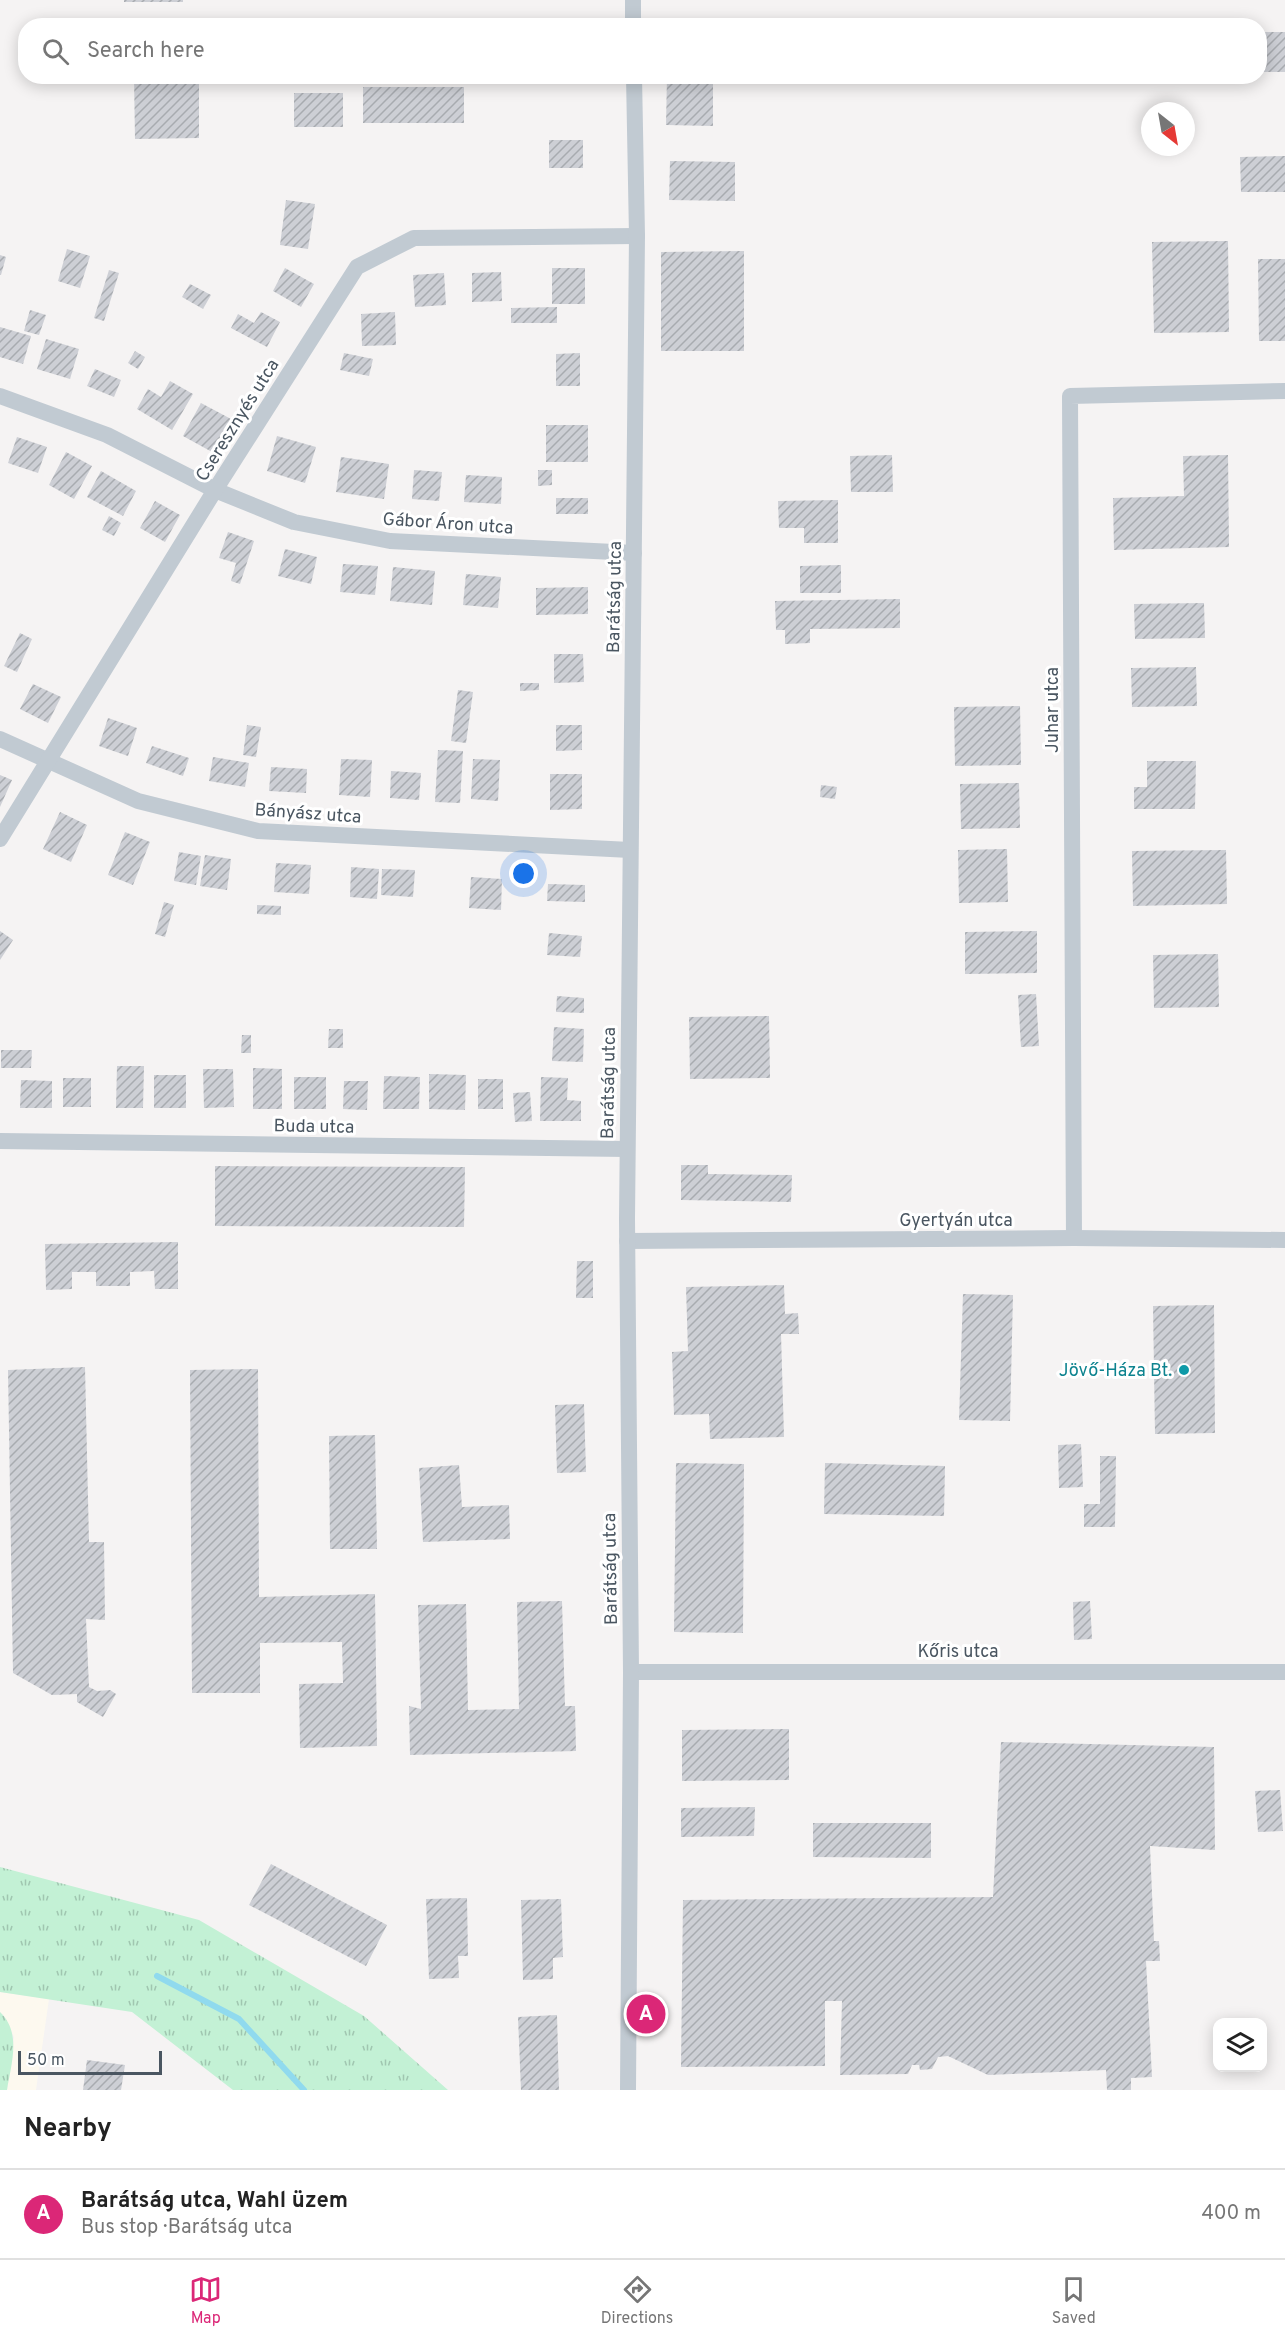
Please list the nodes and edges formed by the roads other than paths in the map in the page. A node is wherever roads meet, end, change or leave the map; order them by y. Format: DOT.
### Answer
graph roads {
  1 [pos="633,0"];
  2 [pos="633,18"];
  3 [pos="634,84"];
  4 [pos="637,236"];
  5 [pos="1285,391"];
  6 [pos="0,396"];
  7 [pos="215,490"];
  8 [pos="634,553"];
  9 [pos="0,739"];
  10 [pos="48,762"];
  11 [pos="0,839"];
  12 [pos="630,850"];
  13 [pos="0,1141"];
  14 [pos="627,1149"];
  15 [pos="1074,1238"];
  16 [pos="1285,1240"];
  17 [pos="627,1241"];
  18 [pos="631,1672"];
  19 [pos="1285,1672"];
  20 [pos="628,2090"];
  1 -- 2 [label="street"];
  3 -- 4 [label="street, Barátság utca"];
  4 -- 7 [label="street, Cseresznyés utca"];
  4 -- 8 [label="street, Barátság utca"];
  5 -- 15 [label="street, Juhar utca"];
  6 -- 7 [label="street, Gábor Áron utca"];
  7 -- 8 [label="street, Gábor Áron utca"];
  7 -- 10 [label="street, Cseresznyés utca"];
  8 -- 12 [label="street, Barátság utca"];
  9 -- 10 [label="street, Bányász utca"];
  10 -- 11 [label="street, Cseresznyés utca"];
  10 -- 12 [label="street, Bányász utca"];
  12 -- 14 [label="street, Barátság utca"];
  13 -- 14 [label="street, Buda utca"];
  14 -- 17 [label="street, Barátság utca"];
  15 -- 16 [label="street, Gyertyán utca"];
  15 -- 17 [label="street, Gyertyán utca"];
  17 -- 18 [label="street, Barátság utca"];
  18 -- 19 [label="street, Kőris utca"];
  18 -- 20 [label="street, Barátság utca"];
}
